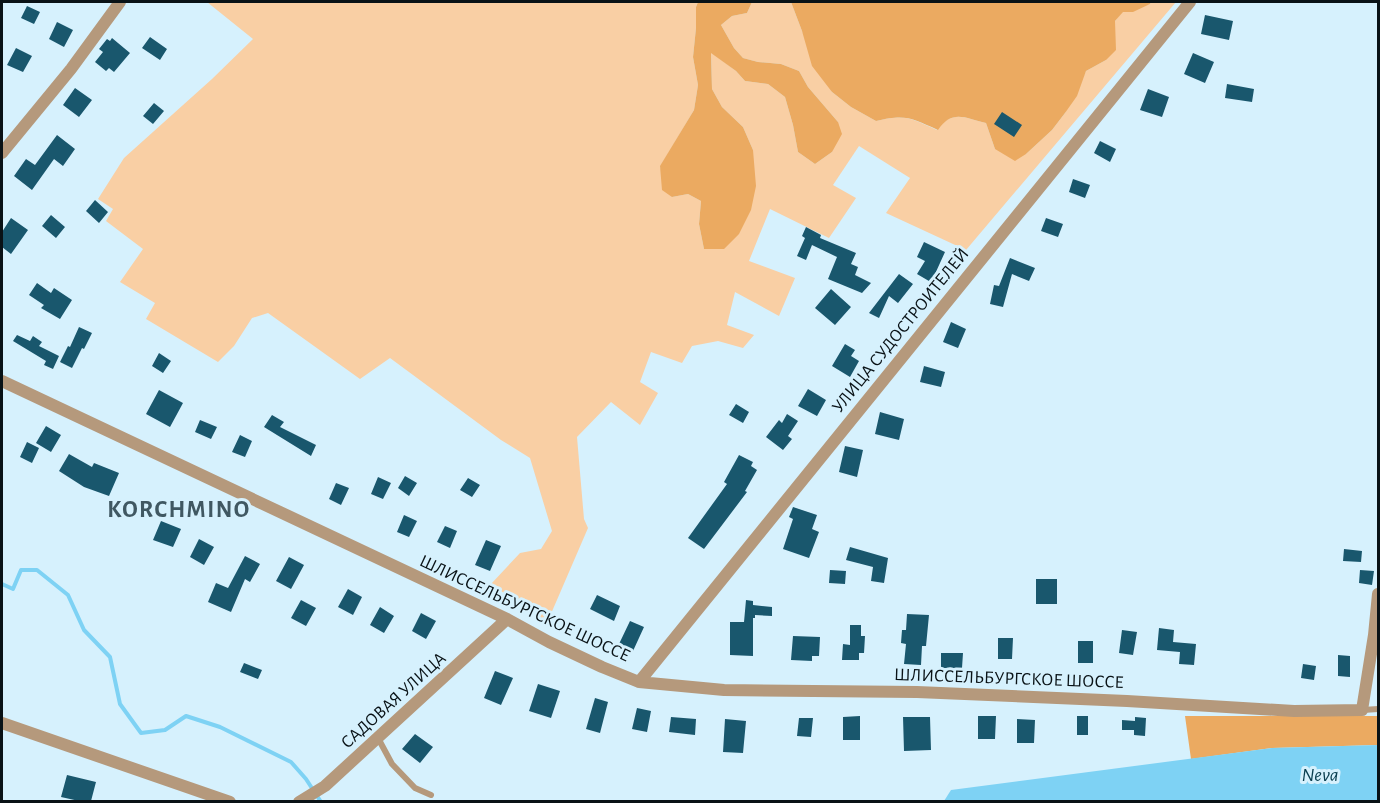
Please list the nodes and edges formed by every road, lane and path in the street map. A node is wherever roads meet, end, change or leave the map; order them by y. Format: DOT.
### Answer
graph roads {
  1 [pos="120,2"];
  2 [pos="1190,2"];
  3 [pos="2,153"];
  4 [pos="2,381"];
  5 [pos="1378,594"];
  6 [pos="507,619"];
  7 [pos="639,681"];
  8 [pos="1378,709"];
  9 [pos="1362,710"];
  10 [pos="2,723"];
  11 [pos="378,737"];
  12 [pos="432,795"];
  13 [pos="302,800"];
  14 [pos="230,801"];
  1 -- 3 [label="street"];
  2 -- 7 [label="street, УЛИЦА СУДОСТРОИТЕЛЕЙ"];
  4 -- 6 [label="street, ШЛИССЕЛЬБУРГСКОЕ ШОССЕ"];
  5 -- 9 [label="street"];
  6 -- 7 [label="street, ШЛИССЕЛЬБУРГСКОЕ ШОССЕ"];
  6 -- 11 [label="street, САДОВАЯ УЛИЦА"];
  7 -- 9 [label="street, ШЛИССЕЛЬБУРГСКОЕ ШОССЕ"];
  8 -- 9 [label="lane"];
  10 -- 14 [label="street"];
  11 -- 12 [label="lane"];
  11 -- 13 [label="street, САДОВАЯ УЛИЦА"];
}
